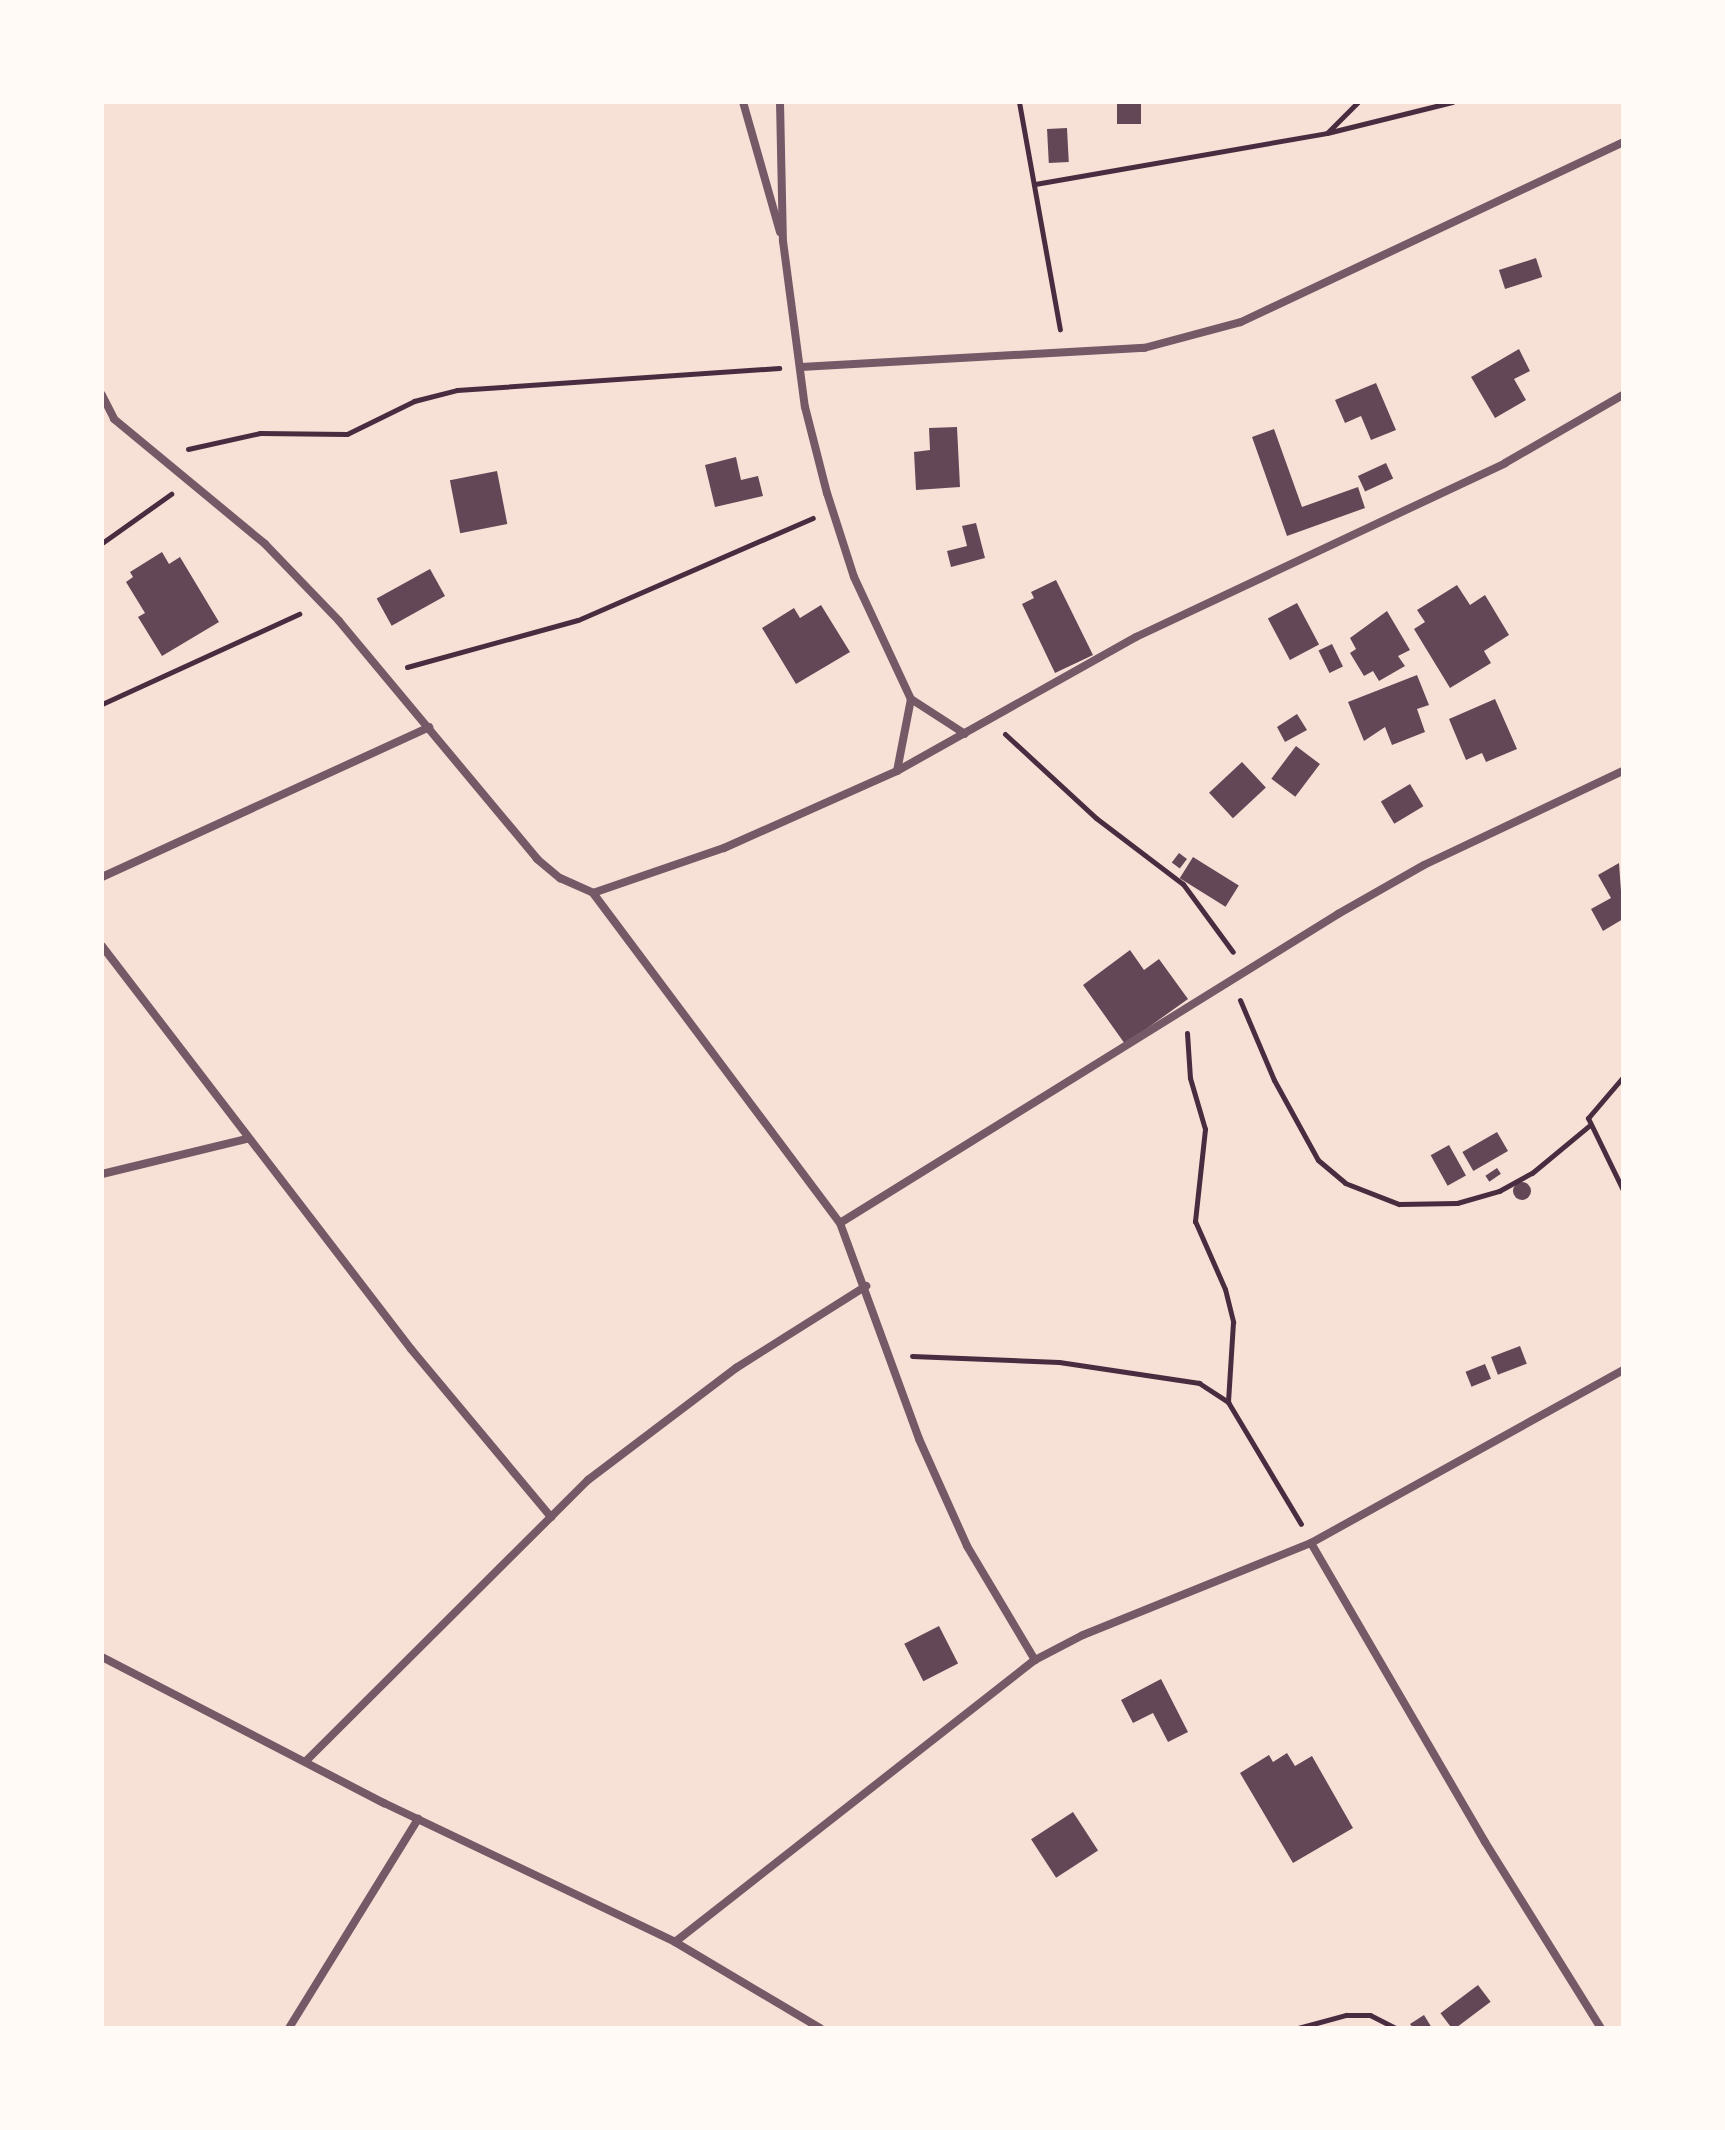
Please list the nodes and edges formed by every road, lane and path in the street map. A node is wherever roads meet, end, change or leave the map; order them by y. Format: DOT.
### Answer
graph roads {
  1 [pos="743,102"];
  2 [pos="780,102"];
  3 [pos="1019,102"];
  4 [pos="1358,102"];
  5 [pos="1452,102"];
  6 [pos="1327,133"];
  7 [pos="1623,142"];
  8 [pos="1035,184"];
  9 [pos="783,241"];
  10 [pos="1064,354"];
  11 [pos="801,367"];
  12 [pos="102,395"];
  13 [pos="1623,395"];
  14 [pos="160,455"];
  15 [pos="191,480"];
  16 [pos="833,510"];
  17 [pos="102,543"];
  18 [pos="322,603"];
  19 [pos="384,675"];
  20 [pos="911,699"];
  21 [pos="102,704"];
  22 [pos="990,720"];
  23 [pos="429,727"];
  24 [pos="965,734"];
  25 [pos="897,771"];
  26 [pos="1623,771"];
  27 [pos="102,877"];
  28 [pos="593,893"];
  29 [pos="102,946"];
  30 [pos="1245,970"];
  31 [pos="1231,979"];
  32 [pos="1191,1004"];
  33 [pos="1623,1077"];
  34 [pos="1590,1125"];
  35 [pos="247,1139"];
  36 [pos="102,1174"];
  37 [pos="1623,1190"];
  38 [pos="840,1223"];
  39 [pos="866,1286"];
  40 [pos="887,1354"];
  41 [pos="1623,1370"];
  42 [pos="1228,1402"];
  43 [pos="551,1517"];
  44 [pos="1311,1543"];
  45 [pos="102,1657"];
  46 [pos="1035,1660"];
  47 [pos="307,1760"];
  48 [pos="418,1819"];
  49 [pos="675,1942"];
  50 [pos="289,2028"];
  51 [pos="820,2028"];
  52 [pos="1298,2028"];
  53 [pos="1395,2028"];
  54 [pos="1601,2028"];
  1 -- 9 [label="street"];
  2 -- 9 [label="street"];
  3 -- 8 [label="path"];
  4 -- 6 [label="path"];
  5 -- 6 [label="path"];
  6 -- 8 [label="path"];
  7 -- 10 [label="street"];
  8 -- 10 [label="path"];
  9 -- 11 [label="street"];
  10 -- 11 [label="street"];
  11 -- 14 [label="path"];
  11 -- 16 [label="street"];
  12 -- 14 [label="street"];
  13 -- 22 [label="street"];
  14 -- 15 [label="street"];
  15 -- 17 [label="path"];
  15 -- 18 [label="street"];
  16 -- 19 [label="path"];
  16 -- 20 [label="street"];
  18 -- 19 [label="street"];
  18 -- 21 [label="path"];
  19 -- 23 [label="street"];
  20 -- 24 [label="street"];
  20 -- 25 [label="street"];
  22 -- 24 [label="street"];
  22 -- 30 [label="path"];
  23 -- 27 [label="street"];
  23 -- 28 [label="street"];
  24 -- 25 [label="street"];
  25 -- 28 [label="street"];
  26 -- 30 [label="street"];
  28 -- 38 [label="street"];
  29 -- 35 [label="street"];
  30 -- 31 [label="street"];
  31 -- 32 [label="street"];
  31 -- 34 [label="path"];
  32 -- 38 [label="street"];
  32 -- 42 [label="path"];
  33 -- 34 [label="path"];
  34 -- 37 [label="path"];
  35 -- 36 [label="street"];
  35 -- 43 [label="street"];
  38 -- 39 [label="street"];
  39 -- 40 [label="street"];
  39 -- 43 [label="street"];
  40 -- 42 [label="path"];
  40 -- 46 [label="street"];
  41 -- 44 [label="street"];
  42 -- 44 [label="path"];
  43 -- 47 [label="street"];
  44 -- 46 [label="street"];
  44 -- 54 [label="street"];
  45 -- 47 [label="street"];
  46 -- 49 [label="street"];
  47 -- 48 [label="street"];
  48 -- 49 [label="street"];
  48 -- 50 [label="street"];
  49 -- 51 [label="street"];
  52 -- 53 [label="path"];
}
